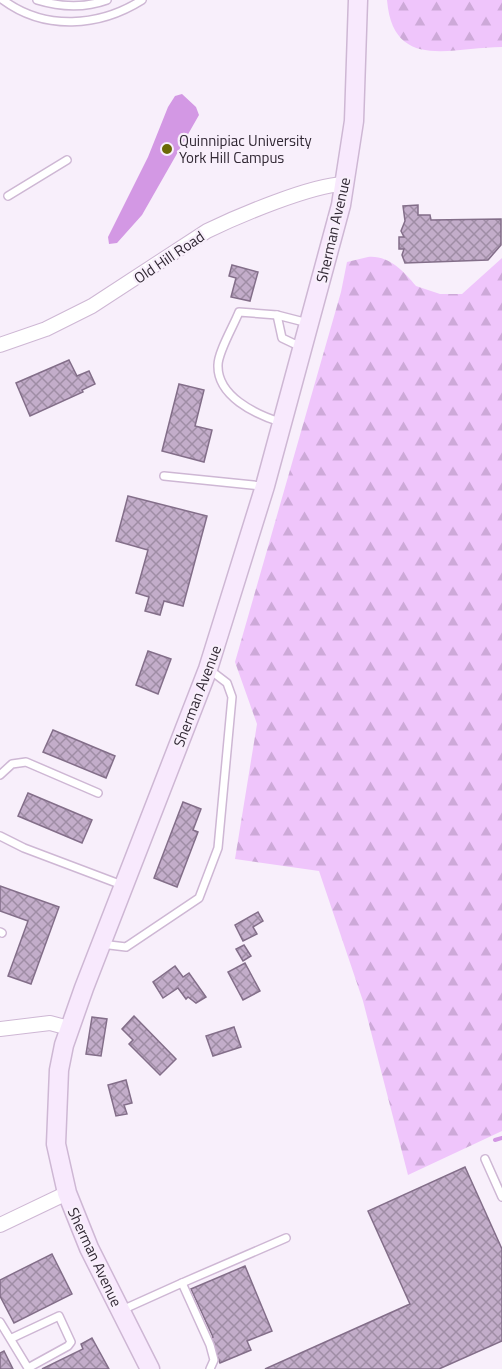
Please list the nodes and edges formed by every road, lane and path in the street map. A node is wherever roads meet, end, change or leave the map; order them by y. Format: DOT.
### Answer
graph roads {
  1 [pos="3,0"];
  2 [pos="37,0"];
  3 [pos="107,0"];
  4 [pos="142,0"];
  5 [pos="358,0"];
  6 [pos="67,160"];
  7 [pos="344,184"];
  8 [pos="8,196"];
  9 [pos="277,315"];
  10 [pos="311,323"];
  11 [pos="0,345"];
  12 [pos="303,348"];
  13 [pos="283,422"];
  14 [pos="164,476"];
  15 [pos="265,486"];
  16 [pos="208,669"];
  17 [pos="0,775"];
  18 [pos="98,793"];
  19 [pos="1,840"];
  20 [pos="124,886"];
  21 [pos="101,944"];
  22 [pos="69,1028"];
  23 [pos="0,1029"];
  24 [pos="485,1159"];
  25 [pos="67,1193"];
  26 [pos="502,1197"];
  27 [pos="0,1225"];
  28 [pos="286,1238"];
  29 [pos="182,1283"];
  30 [pos="120,1311"];
  31 [pos="0,1322"];
  32 [pos="12,1338"];
  33 [pos="150,1369"];
  34 [pos="210,1369"];
  1 -- 4 [label="lane"];
  2 -- 3 [label="lane"];
  5 -- 7 [label="main road, Sherman Avenue"];
  6 -- 8 [label="lane"];
  7 -- 10 [label="main road, Sherman Avenue"];
  7 -- 11 [label="street, Old Hill Road"];
  9 -- 10 [label="lane"];
  9 -- 12 [label="lane"];
  9 -- 13 [label="lane"];
  10 -- 12 [label="main road, Sherman Avenue"];
  12 -- 13 [label="main road, Sherman Avenue"];
  13 -- 15 [label="main road, Sherman Avenue"];
  14 -- 15 [label="lane"];
  15 -- 16 [label="main road, Sherman Avenue"];
  16 -- 20 [label="main road, Sherman Avenue"];
  16 -- 21 [label="lane"];
  17 -- 18 [label="lane"];
  19 -- 20 [label="lane"];
  20 -- 21 [label="main road, Sherman Avenue"];
  21 -- 22 [label="main road, Sherman Avenue"];
  22 -- 23 [label="street"];
  22 -- 25 [label="main road, Sherman Avenue"];
  24 -- 26 [label="lane"];
  25 -- 27 [label="street"];
  25 -- 30 [label="main road, Sherman Avenue"];
  28 -- 29 [label="lane"];
  29 -- 30 [label="lane"];
  29 -- 34 [label="lane"];
  30 -- 33 [label="main road, Sherman Avenue"];
  31 -- 32 [label="lane"];
  32 -- 32 [label="lane"];
}
